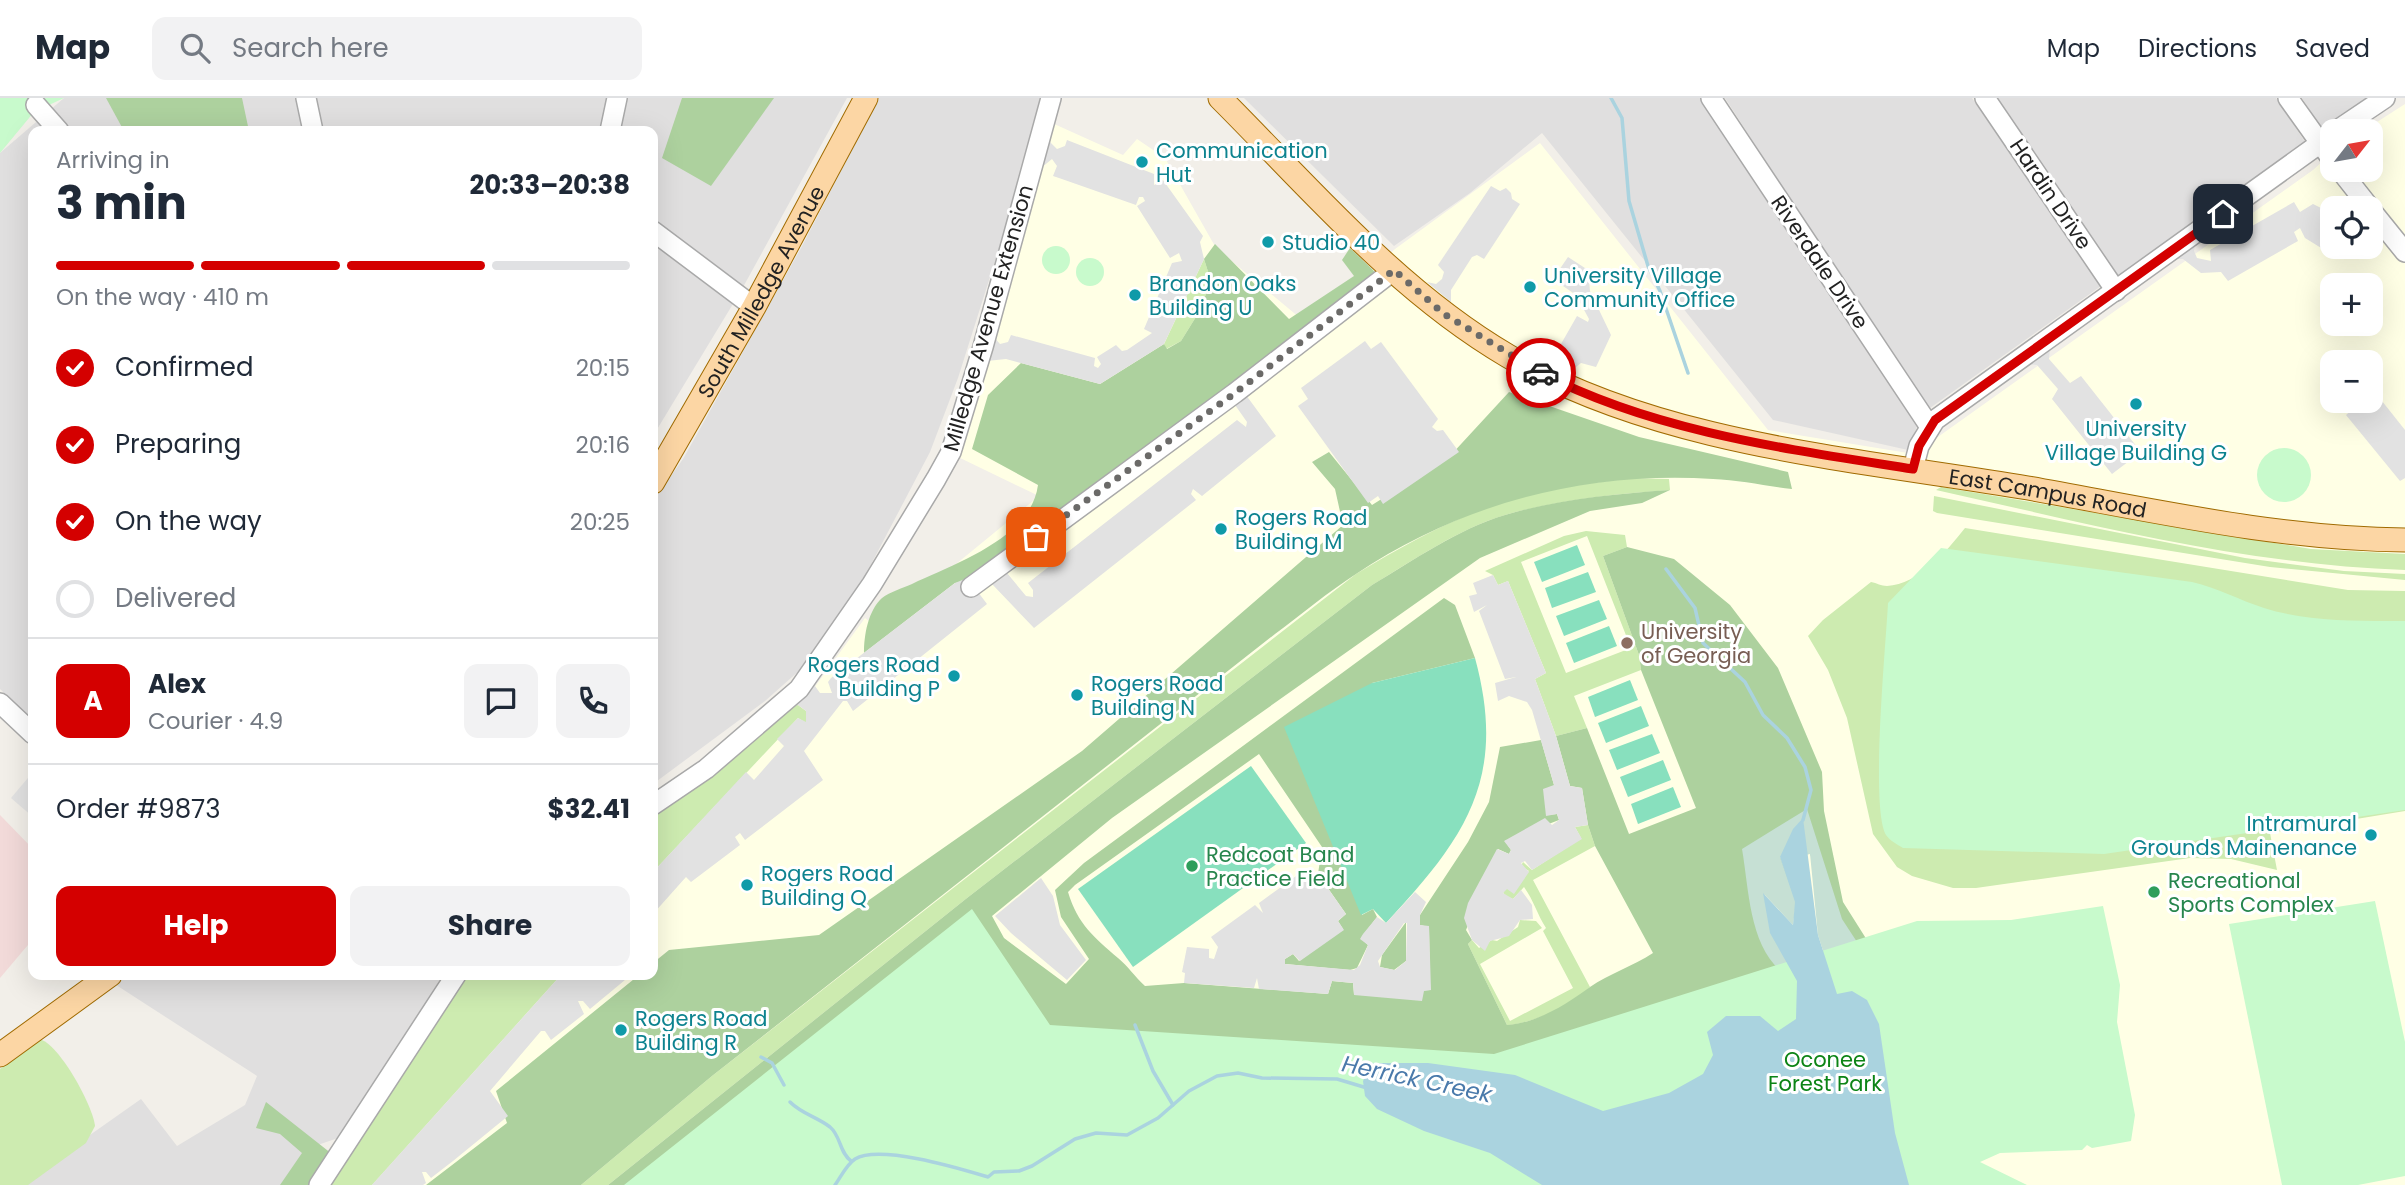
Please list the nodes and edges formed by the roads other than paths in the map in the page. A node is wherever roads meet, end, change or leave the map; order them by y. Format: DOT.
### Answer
graph roads {
  1 [pos="306,98"];
  2 [pos="617,98"];
  3 [pos="866,98"];
  4 [pos="1051,98"];
  5 [pos="1220,98"];
  6 [pos="1711,98"];
  7 [pos="1985,98"];
  8 [pos="2288,98"];
  9 [pos="2385,98"];
  10 [pos="36,105"];
  11 [pos="2361,119"];
  12 [pos="55,126"];
  13 [pos="312,126"];
  14 [pos="611,126"];
  15 [pos="2320,127"];
  16 [pos="2320,143"];
  17 [pos="2350,182"];
  18 [pos="2355,182"];
  19 [pos="2357,191"];
  20 [pos="2361,196"];
  21 [pos="2383,224"];
  22 [pos="658,235"];
  23 [pos="2405,252"];
  24 [pos="1394,270"];
  25 [pos="2116,291"];
  26 [pos="754,307"];
  27 [pos="1930,427"];
  28 [pos="1913,469"];
  29 [pos="658,473"];
  30 [pos="2405,540"];
  31 [pos="971,587"];
  32 [pos="0,703"];
  33 [pos="28,729"];
  34 [pos="658,801"];
  35 [pos="103,980"];
  36 [pos="453,980"];
  37 [pos="0,1055"];
  38 [pos="319,1185"];
  1 -- 13 [label="street"];
  2 -- 14 [label="street"];
  3 -- 26 [label="main road, South Milledge Avenue"];
  4 -- 34 [label="street, Milledge Avenue Extension"];
  5 -- 24 [label="main road, East Campus Road"];
  6 -- 27 [label="street, Riverdale Drive"];
  7 -- 25 [label="street, Hardin Drive"];
  8 -- 15 [label="street"];
  9 -- 11 [label="street"];
  10 -- 12 [label="street"];
  16 -- 25 [label="street"];
  17 -- 19 [label="street"];
  18 -- 19 [label="street"];
  19 -- 20 [label="street"];
  21 -- 23 [label="street"];
  22 -- 26 [label="street"];
  24 -- 28 [label="main road, East Campus Road"];
  24 -- 31 [label="street"];
  25 -- 27 [label="street"];
  26 -- 29 [label="main road, South Milledge Avenue"];
  27 -- 28 [label="street"];
  28 -- 30 [label="main road, East Campus Road"];
  32 -- 33 [label="street"];
  35 -- 37 [label="main road"];
  36 -- 38 [label="street"];
}
